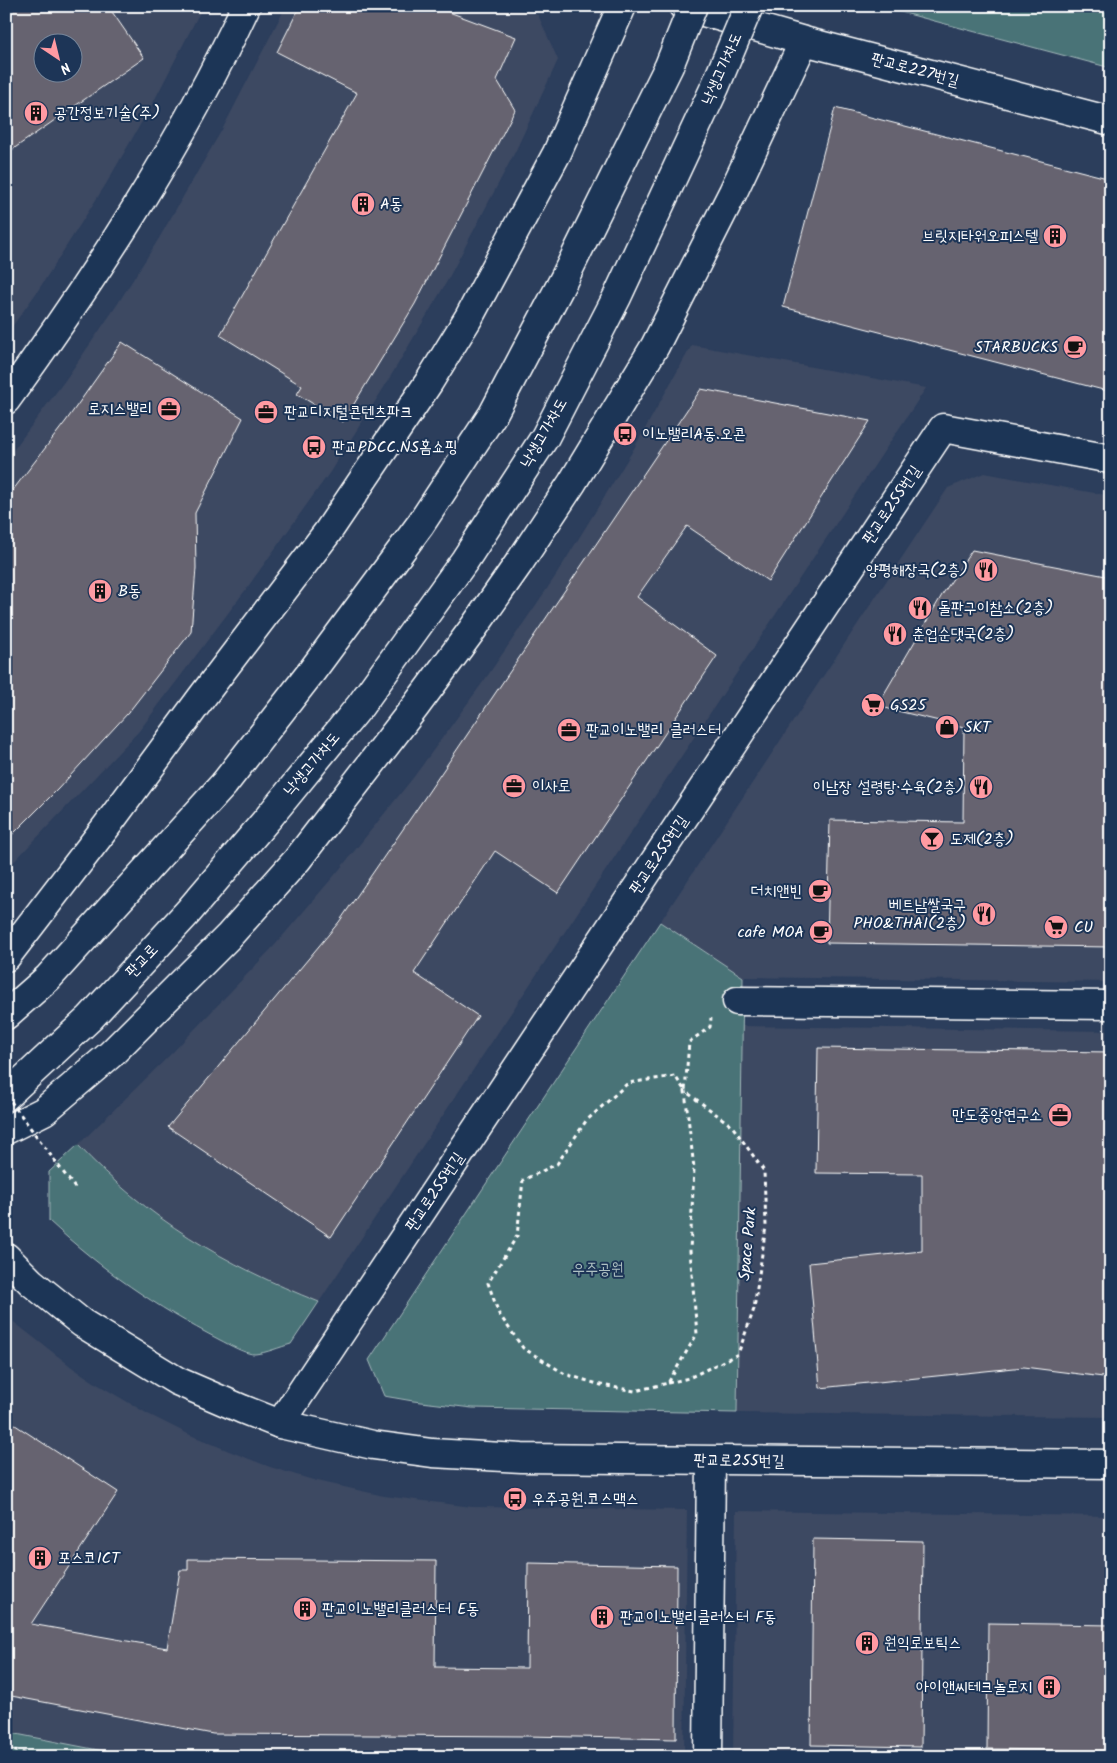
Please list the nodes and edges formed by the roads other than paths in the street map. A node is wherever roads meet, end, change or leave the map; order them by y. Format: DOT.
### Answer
graph roads {
  1 [pos="246,6"];
  2 [pos="622,6"];
  3 [pos="683,6"];
  4 [pos="693,6"];
  5 [pos="750,6"];
  6 [pos="804,41"];
  7 [pos="1111,120"];
  8 [pos="6,400"];
  9 [pos="1111,459"];
  10 [pos="269,817"];
  11 [pos="6,957"];
  12 [pos="737,1001"];
  13 [pos="1111,1005"];
  14 [pos="6,1015"];
  15 [pos="6,1096"];
  16 [pos="6,1130"];
  17 [pos="6,1257"];
  18 [pos="280,1424"];
  19 [pos="711,1461"];
  20 [pos="1111,1464"];
  21 [pos="708,1757"];
  1 -- 8 [label="main road"];
  2 -- 11 [label="main road"];
  3 -- 6 [label="main road, 판교로227번길"];
  4 -- 14 [label="main road, bridge"];
  5 -- 10 [label="main road, 낙생고가차도, bridge"];
  6 -- 7 [label="main road, 판교로227번길"];
  6 -- 16 [label="main road"];
  9 -- 18 [label="main road, 판교로255번길"];
  10 -- 15 [label="main road, 판교로"];
  12 -- 13 [label="main road"];
  17 -- 18 [label="main road, 판교로255번길"];
  18 -- 19 [label="main road, 판교로255번길"];
  19 -- 20 [label="main road, 판교로255번길"];
  19 -- 21 [label="main road"];
}
